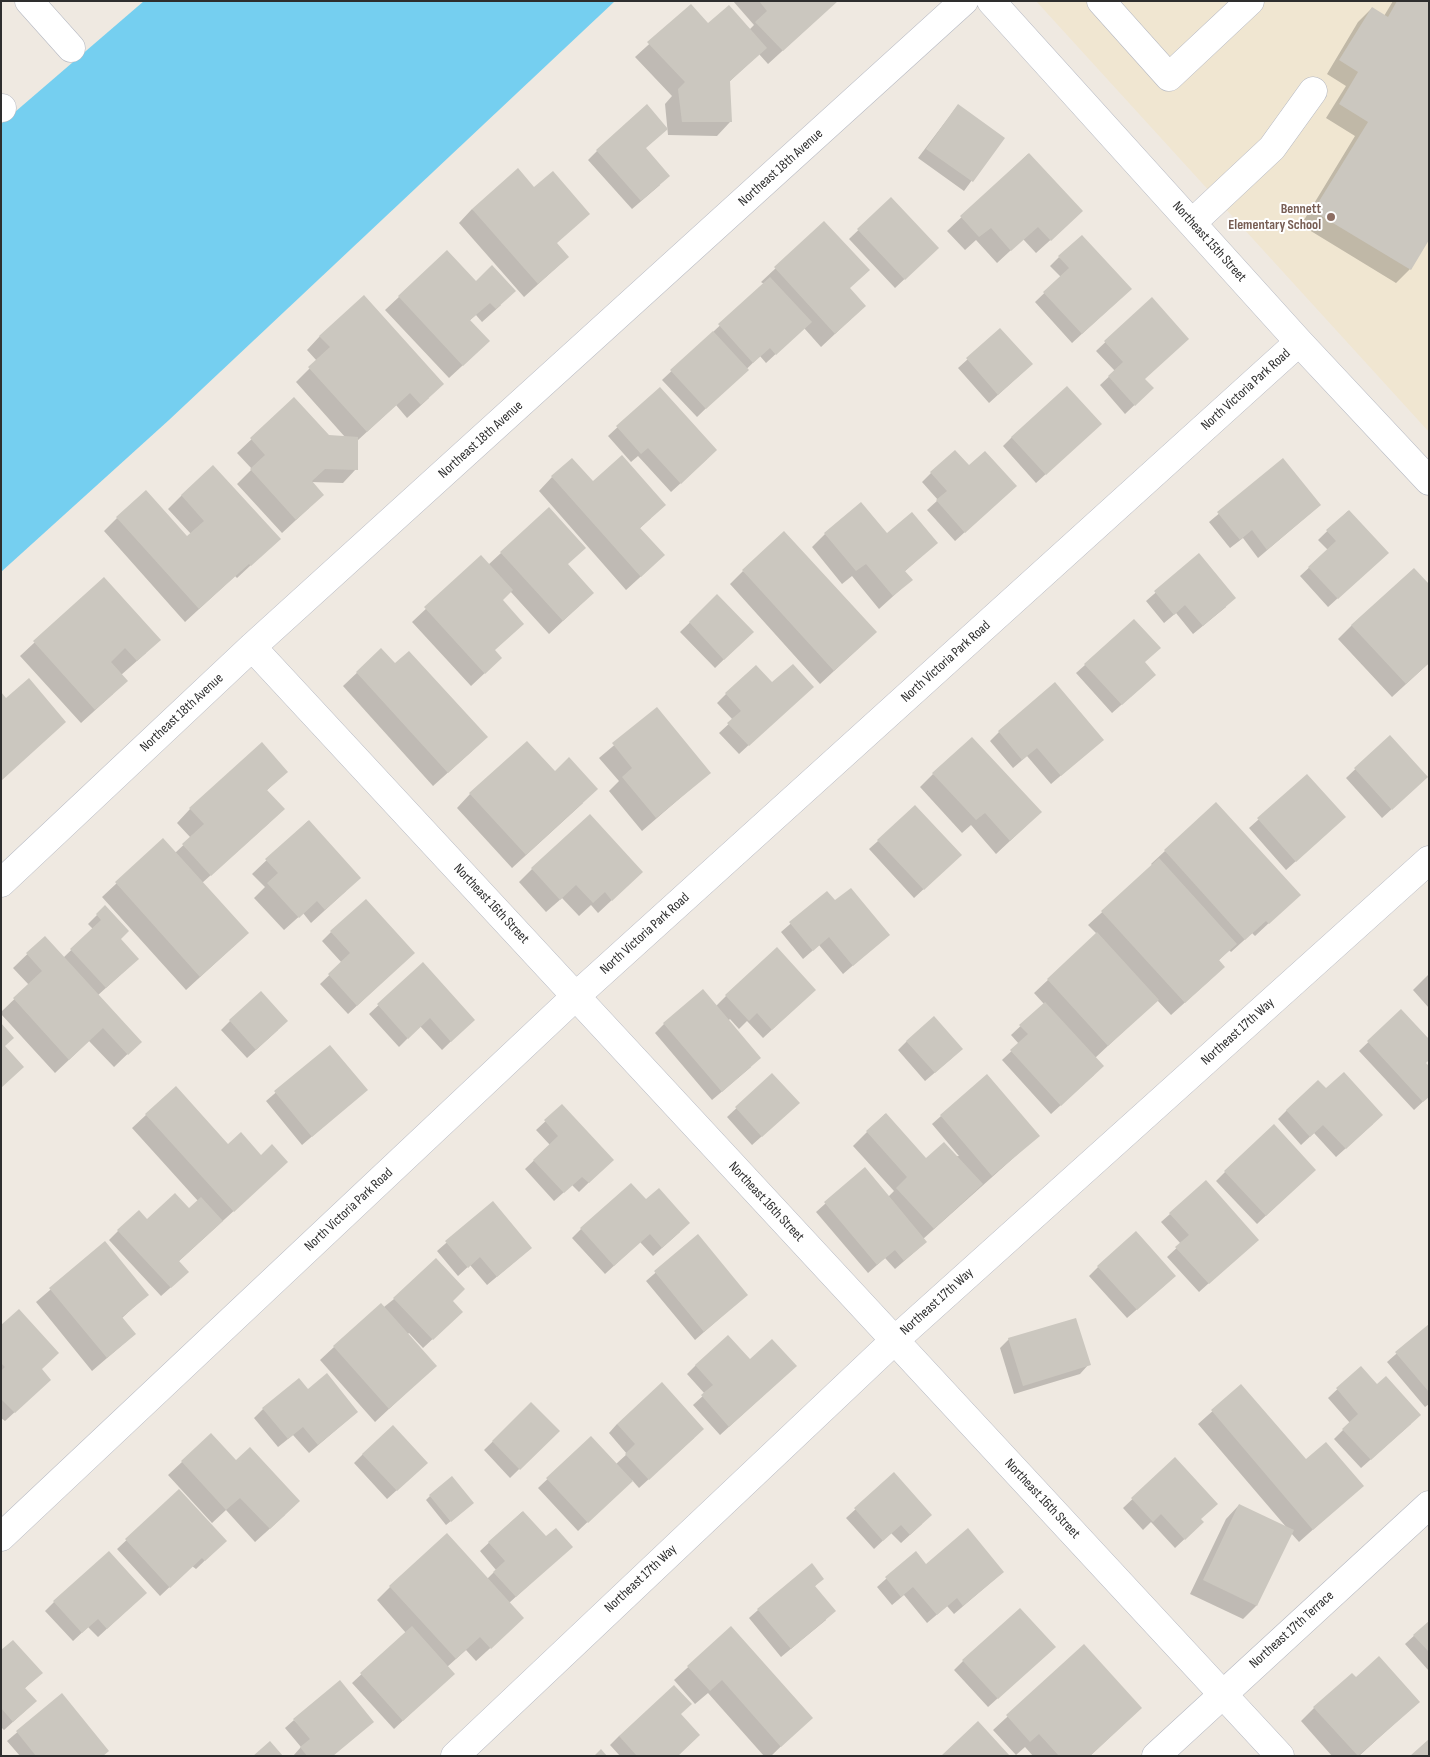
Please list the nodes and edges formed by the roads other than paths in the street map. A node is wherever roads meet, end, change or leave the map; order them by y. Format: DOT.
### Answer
graph roads {
  1 [pos="29,1"];
  2 [pos="964,1"];
  3 [pos="991,1"];
  4 [pos="1101,1"];
  5 [pos="1250,1"];
  6 [pos="71,48"];
  7 [pos="1313,91"];
  8 [pos="1192,224"];
  9 [pos="1299,342"];
  10 [pos="1429,481"];
  11 [pos="252,647"];
  12 [pos="1429,860"];
  13 [pos="1,883"];
  14 [pos="576,996"];
  15 [pos="895,1340"];
  16 [pos="1429,1505"];
  17 [pos="1,1537"];
  18 [pos="1222,1693"];
  19 [pos="454,1756"];
  20 [pos="1156,1756"];
  21 [pos="1280,1756"];
  1 -- 6 [label="street"];
  2 -- 11 [label="street, Northeast 18th Avenue"];
  3 -- 8 [label="street, Northeast 15th Street"];
  4 -- 5 [label="street"];
  7 -- 8 [label="street"];
  8 -- 9 [label="street, Northeast 15th Street"];
  9 -- 10 [label="street, Northeast 15th Street"];
  9 -- 14 [label="street, North Victoria Park Road"];
  11 -- 13 [label="street, Northeast 18th Avenue"];
  11 -- 14 [label="street, Northeast 16th Street"];
  12 -- 15 [label="street, Northeast 17th Way"];
  14 -- 15 [label="street, Northeast 16th Street"];
  14 -- 17 [label="street, North Victoria Park Road"];
  15 -- 18 [label="street, Northeast 16th Street"];
  15 -- 19 [label="street, Northeast 17th Way"];
  16 -- 18 [label="street, Northeast 17th Terrace"];
  18 -- 20 [label="street, Northeast 17th Terrace"];
  18 -- 21 [label="street, Northeast 16th Street"];
}
